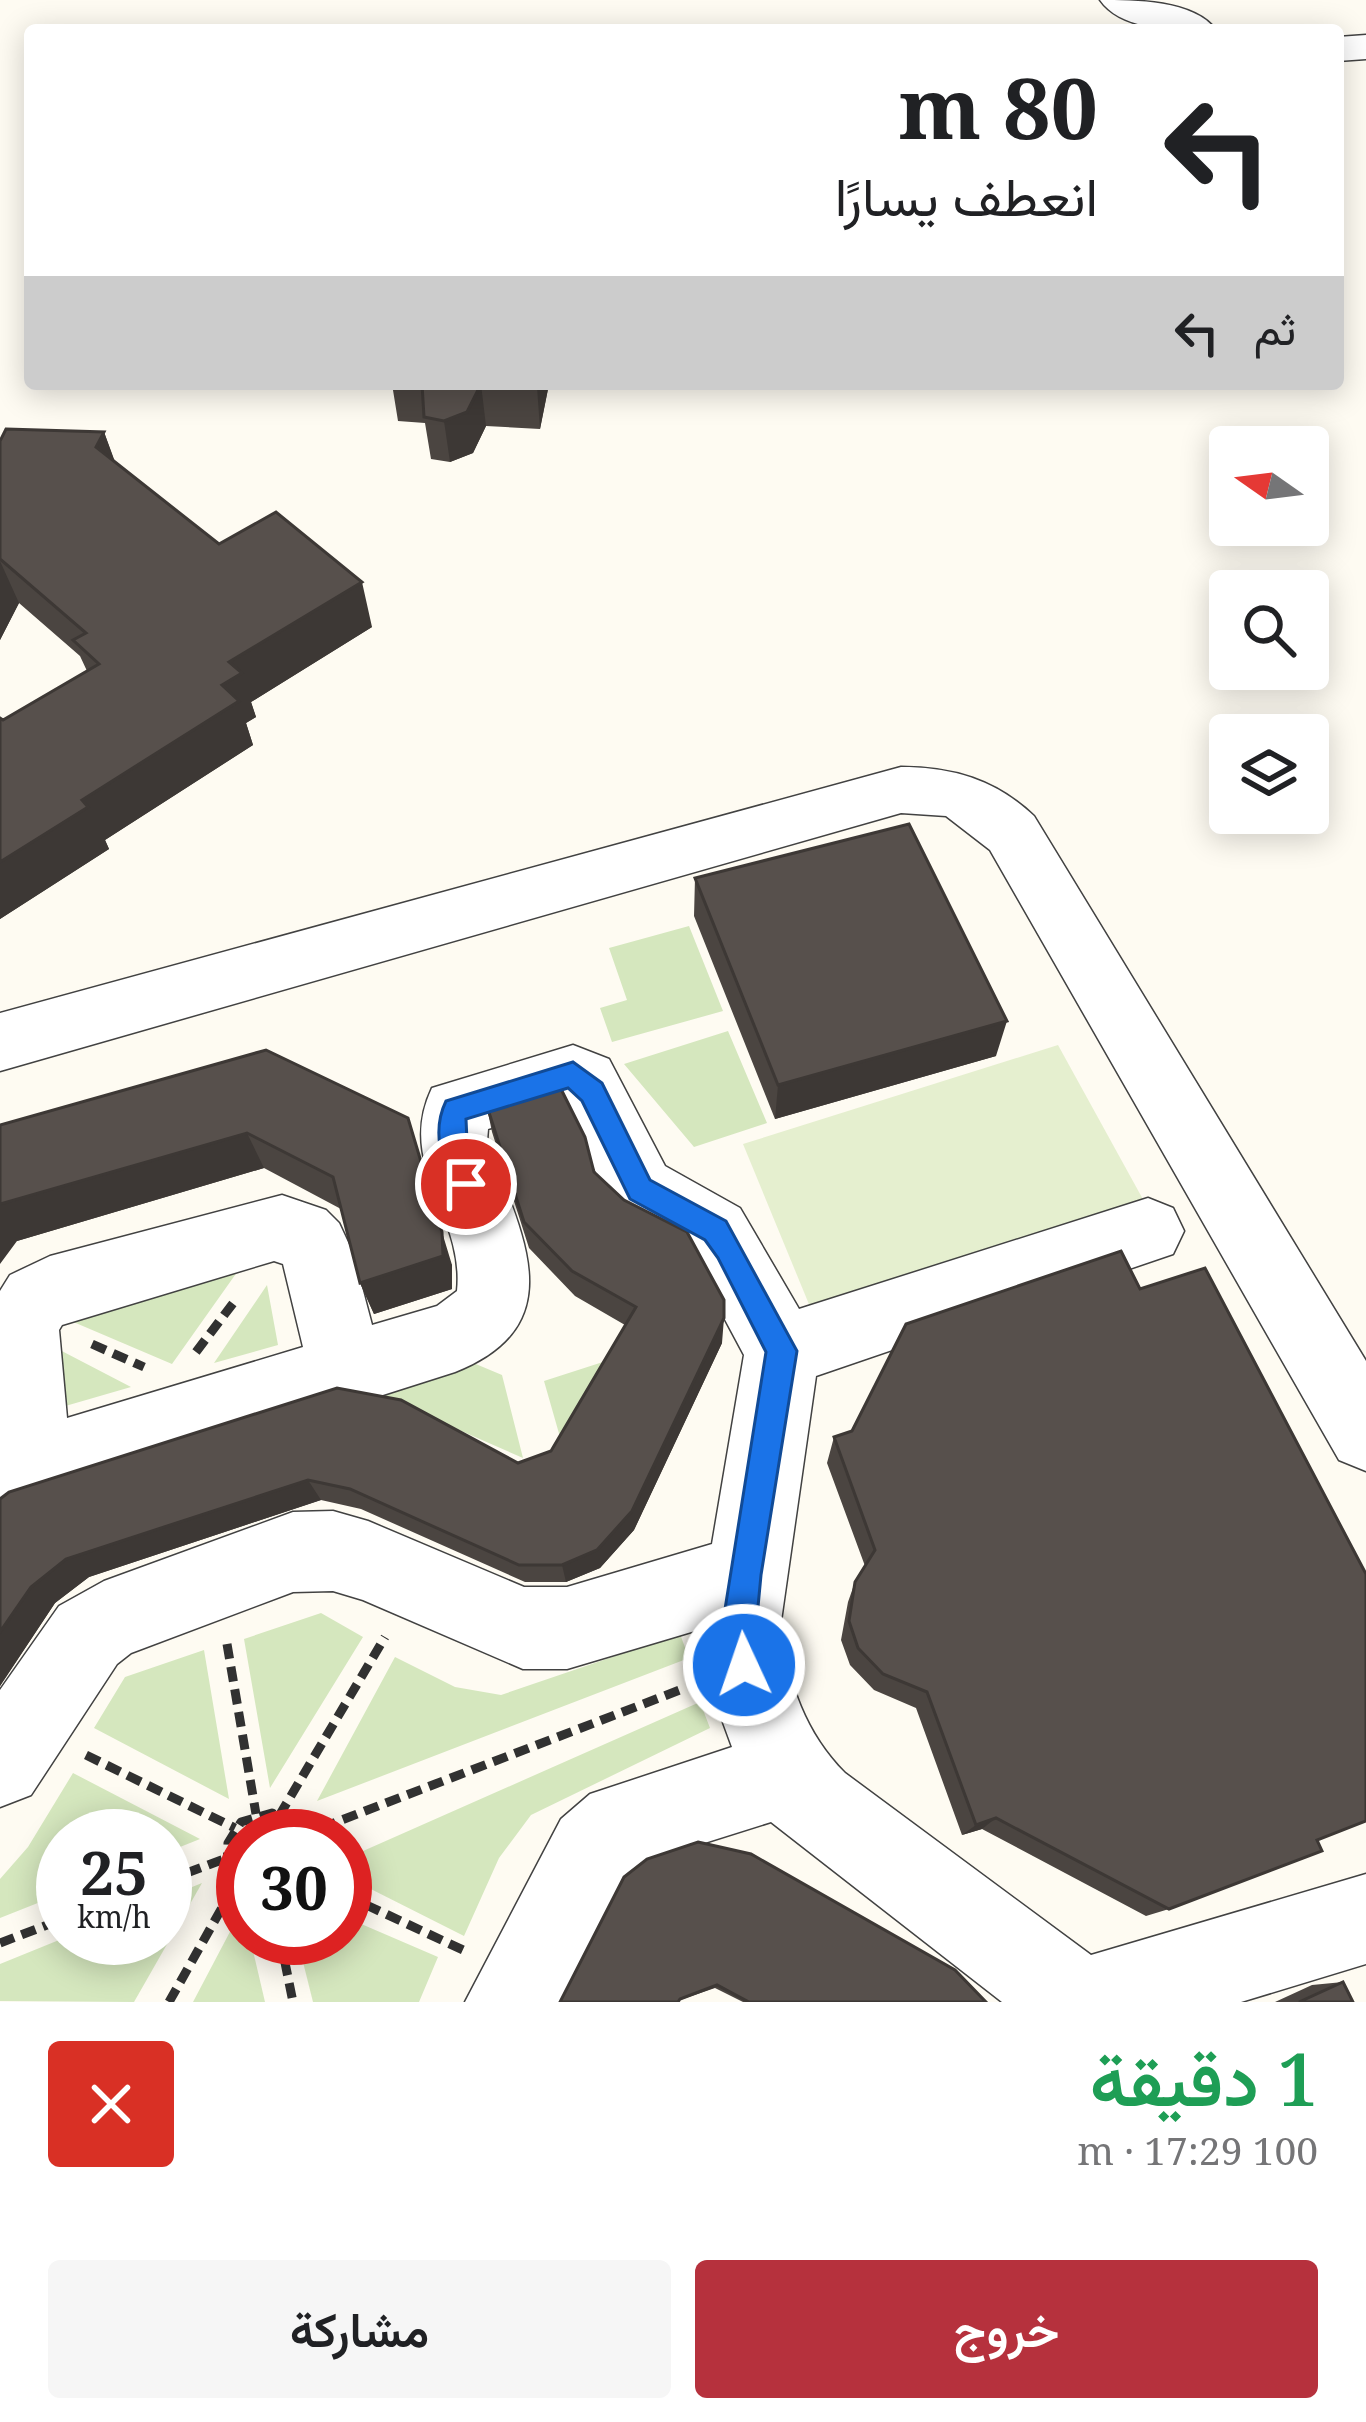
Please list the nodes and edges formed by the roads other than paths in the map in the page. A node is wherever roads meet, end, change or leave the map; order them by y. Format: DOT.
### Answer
graph roads {
  1 [pos="1120,0"];
  2 [pos="1181,24"];
  3 [pos="0,1042"];
  4 [pos="1148,1231"];
  5 [pos="782,1351"];
  6 [pos="346,1370"];
  7 [pos="1366,1433"];
  8 [pos="17,1473"];
  9 [pos="744,1575"];
  10 [pos="13,1745"];
  11 [pos="785,1774"];
  12 [pos="1366,1919"];
  13 [pos="517,1990"];
  14 [pos="1083,2002"];
  1 -- 2 [label="street"];
  3 -- 7 [label="street"];
  4 -- 5 [label="street"];
  5 -- 6 [label="street"];
  5 -- 9 [label="street"];
  6 -- 8 [label="street"];
  6 -- 8 [label="street"];
  9 -- 10 [label="street"];
  9 -- 11 [label="street"];
  11 -- 13 [label="street"];
  11 -- 14 [label="street"];
  12 -- 14 [label="street"];
}
